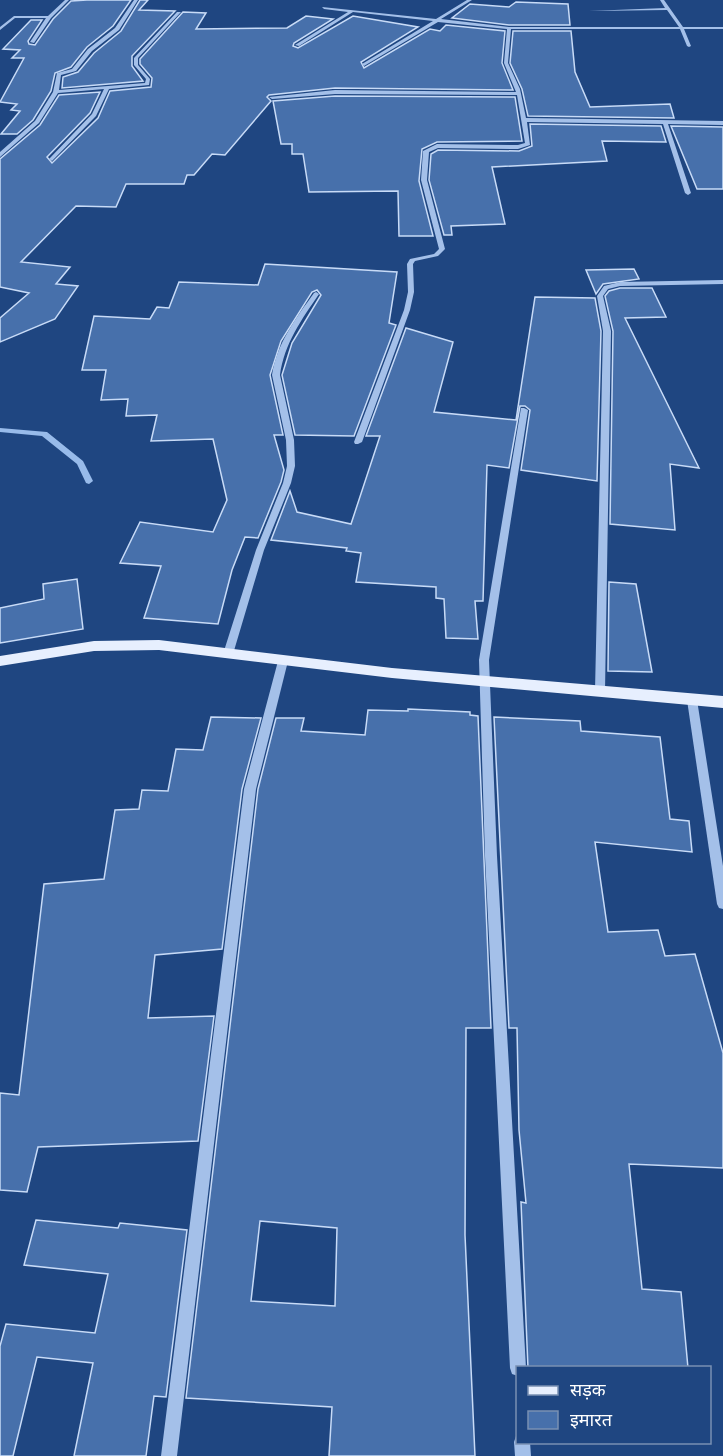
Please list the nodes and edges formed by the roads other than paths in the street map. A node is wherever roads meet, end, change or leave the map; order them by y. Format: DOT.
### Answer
graph roads {
  1 [pos="67,0"];
  2 [pos="136,0"];
  3 [pos="470,0"];
  4 [pos="662,0"];
  5 [pos="324,8"];
  6 [pos="669,9"];
  7 [pos="352,11"];
  8 [pos="591,11"];
  9 [pos="179,13"];
  10 [pos="49,17"];
  11 [pos="432,21"];
  12 [pos="681,27"];
  13 [pos="509,28"];
  14 [pos="723,28"];
  15 [pos="0,29"];
  16 [pos="32,42"];
  17 [pos="297,45"];
  18 [pos="689,46"];
  19 [pos="364,65"];
  20 [pos="107,88"];
  21 [pos="56,92"];
  22 [pos="519,94"];
  23 [pos="272,97"];
  24 [pos="526,120"];
  25 [pos="665,123"];
  26 [pos="723,123"];
  27 [pos="0,154"];
  28 [pos="52,159"];
  29 [pos="688,193"];
  30 [pos="723,282"];
  31 [pos="316,294"];
  32 [pos="524,410"];
  33 [pos="358,442"];
  34 [pos="228,654"];
  35 [pos="0,661"];
  36 [pos="283,661"];
  37 [pos="484,681"];
  38 [pos="600,692"];
  39 [pos="692,700"];
  40 [pos="723,702"];
  41 [pos="723,904"];
  42 [pos="518,1366"];
  43 [pos="169,1456"];
  1 -- 10 [label="street"];
  2 -- 21 [label="street"];
  3 -- 11 [label="street"];
  4 -- 6 [label="street"];
  5 -- 7 [label="street"];
  6 -- 8 [label="street"];
  6 -- 12 [label="street"];
  7 -- 11 [label="street"];
  7 -- 17 [label="street"];
  9 -- 20 [label="street"];
  10 -- 15 [label="street"];
  10 -- 16 [label="street"];
  11 -- 13 [label="street"];
  11 -- 19 [label="street"];
  12 -- 13 [label="street"];
  12 -- 14 [label="street"];
  12 -- 18 [label="street"];
  13 -- 22 [label="street"];
  20 -- 21 [label="street"];
  20 -- 28 [label="street"];
  21 -- 27 [label="street"];
  22 -- 23 [label="street"];
  22 -- 24 [label="street"];
  24 -- 25 [label="street"];
  24 -- 33 [label="street"];
  25 -- 26 [label="street"];
  25 -- 29 [label="street"];
  30 -- 38 [label="street"];
  31 -- 34 [label="street"];
  32 -- 37 [label="street"];
  34 -- 35 [label="main road"];
  34 -- 36 [label="main road"];
  36 -- 37 [label="main road"];
  36 -- 43 [label="street"];
  37 -- 38 [label="main road"];
  37 -- 42 [label="street"];
  38 -- 39 [label="main road"];
  39 -- 40 [label="main road"];
  39 -- 41 [label="street"];
}
